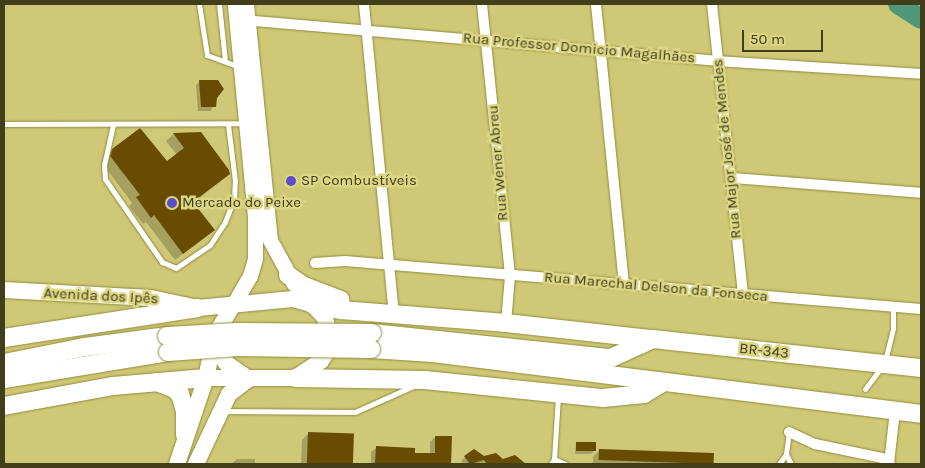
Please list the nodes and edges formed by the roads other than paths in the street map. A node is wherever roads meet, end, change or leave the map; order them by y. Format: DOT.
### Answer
graph roads {
  1 [pos="199,4"];
  2 [pos="219,4"];
  3 [pos="235,4"];
  4 [pos="246,4"];
  5 [pos="364,4"];
  6 [pos="482,4"];
  7 [pos="596,4"];
  8 [pos="712,4"];
  9 [pos="242,20"];
  10 [pos="367,32"];
  11 [pos="487,40"];
  12 [pos="601,51"];
  13 [pos="225,61"];
  14 [pos="717,61"];
  15 [pos="242,67"];
  16 [pos="921,74"];
  17 [pos="252,123"];
  18 [pos="5,124"];
  19 [pos="228,124"];
  20 [pos="113,125"];
  21 [pos="732,178"];
  22 [pos="921,194"];
  23 [pos="261,217"];
  24 [pos="315,263"];
  25 [pos="392,266"];
  26 [pos="288,275"];
  27 [pos="510,276"];
  28 [pos="624,285"];
  29 [pos="4,290"];
  30 [pos="743,294"];
  31 [pos="312,304"];
  32 [pos="233,305"];
  33 [pos="893,307"];
  34 [pos="198,308"];
  35 [pos="921,309"];
  36 [pos="391,313"];
  37 [pos="506,323"];
  38 [pos="4,338"];
  39 [pos="653,340"];
  40 [pos="167,344"];
  41 [pos="214,345"];
  42 [pos="542,359"];
  43 [pos="4,363"];
  44 [pos="883,364"];
  45 [pos="921,368"];
  46 [pos="206,378"];
  47 [pos="295,378"];
  48 [pos="4,379"];
  49 [pos="249,379"];
  50 [pos="425,380"];
  51 [pos="156,382"];
  52 [pos="664,382"];
  53 [pos="865,389"];
  54 [pos="558,394"];
  55 [pos="4,406"];
  56 [pos="219,411"];
  57 [pos="895,411"];
  58 [pos="921,414"];
  59 [pos="789,432"];
  60 [pos="185,435"];
  61 [pos="786,454"];
  62 [pos="552,462"];
  63 [pos="890,463"];
  64 [pos="177,464"];
  65 [pos="196,464"];
  66 [pos="565,464"];
  67 [pos="779,464"];
  68 [pos="791,464"];
  1 -- 13 [label="lane"];
  2 -- 13 [label="lane"];
  3 -- 9 [label="main road"];
  4 -- 9 [label="main road"];
  5 -- 10 [label="street"];
  6 -- 11 [label="street, Rua Wener Abreu"];
  7 -- 12 [label="street"];
  8 -- 14 [label="street, Rua Major José de Mendes"];
  9 -- 10 [label="street, Rua Professor Domicio Magalhães"];
  9 -- 15 [label="main road"];
  9 -- 17 [label="main road"];
  10 -- 11 [label="street, Rua Professor Domicio Magalhães"];
  10 -- 25 [label="street"];
  11 -- 12 [label="street, Rua Professor Domicio Magalhães"];
  11 -- 27 [label="street, Rua Wener Abreu"];
  12 -- 14 [label="street, Rua Professor Domicio Magalhães"];
  12 -- 28 [label="street"];
  13 -- 15 [label="lane"];
  14 -- 16 [label="street, Rua Professor Domicio Magalhães"];
  14 -- 21 [label="street, Rua Major José de Mendes"];
  15 -- 17 [label="main road"];
  17 -- 19 [label="lane"];
  17 -- 23 [label="main road"];
  18 -- 20 [label="lane"];
  19 -- 20 [label="lane"];
  19 -- 20 [label="lane"];
  21 -- 22 [label="street"];
  21 -- 30 [label="street, Rua Major José de Mendes"];
  23 -- 26 [label="main road"];
  23 -- 32 [label="main road"];
  24 -- 25 [label="street, Rua Marechal Delson da Fonseca"];
  25 -- 27 [label="street, Rua Marechal Delson da Fonseca"];
  25 -- 36 [label="street"];
  26 -- 31 [label="main road"];
  26 -- 36 [label="highway"];
  27 -- 28 [label="street, Rua Marechal Delson da Fonseca"];
  27 -- 37 [label="street, Rua Wener Abreu"];
  28 -- 30 [label="street, Rua Marechal Delson da Fonseca"];
  29 -- 34 [label="main road, Avenida dos Ipês"];
  30 -- 33 [label="street, Rua Marechal Delson da Fonseca"];
  31 -- 32 [label="main road"];
  31 -- 36 [label="highway"];
  31 -- 47 [label="main road"];
  32 -- 34 [label="main road, Avenida dos Ipês"];
  32 -- 41 [label="main road"];
  33 -- 35 [label="street, Rua Marechal Delson da Fonseca"];
  33 -- 44 [label="lane"];
  34 -- 38 [label="highway"];
  36 -- 37 [label="highway"];
  37 -- 39 [label="highway"];
  39 -- 42 [label="highway, BR-343"];
  39 -- 44 [label="highway, BR-343"];
  40 -- 42 [label="highway, bridge"];
  40 -- 43 [label="highway"];
  40 -- 48 [label="highway"];
  41 -- 46 [label="main road"];
  41 -- 49 [label="main road"];
  42 -- 52 [label="highway"];
  44 -- 45 [label="highway, BR-343"];
  44 -- 53 [label="lane"];
  46 -- 49 [label="main road"];
  46 -- 51 [label="highway"];
  46 -- 60 [label="main road"];
  47 -- 49 [label="main road"];
  47 -- 50 [label="highway"];
  49 -- 56 [label="main road"];
  50 -- 54 [label="highway"];
  50 -- 56 [label="lane"];
  51 -- 55 [label="highway"];
  51 -- 60 [label="highway"];
  52 -- 54 [label="highway"];
  52 -- 57 [label="highway"];
  54 -- 62 [label="lane"];
  56 -- 65 [label="main road"];
  57 -- 58 [label="highway"];
  57 -- 63 [label="street"];
  59 -- 61 [label="lane"];
  59 -- 63 [label="street"];
  60 -- 64 [label="main road"];
  61 -- 67 [label="lane"];
  61 -- 68 [label="lane"];
  62 -- 66 [label="lane"];
}
